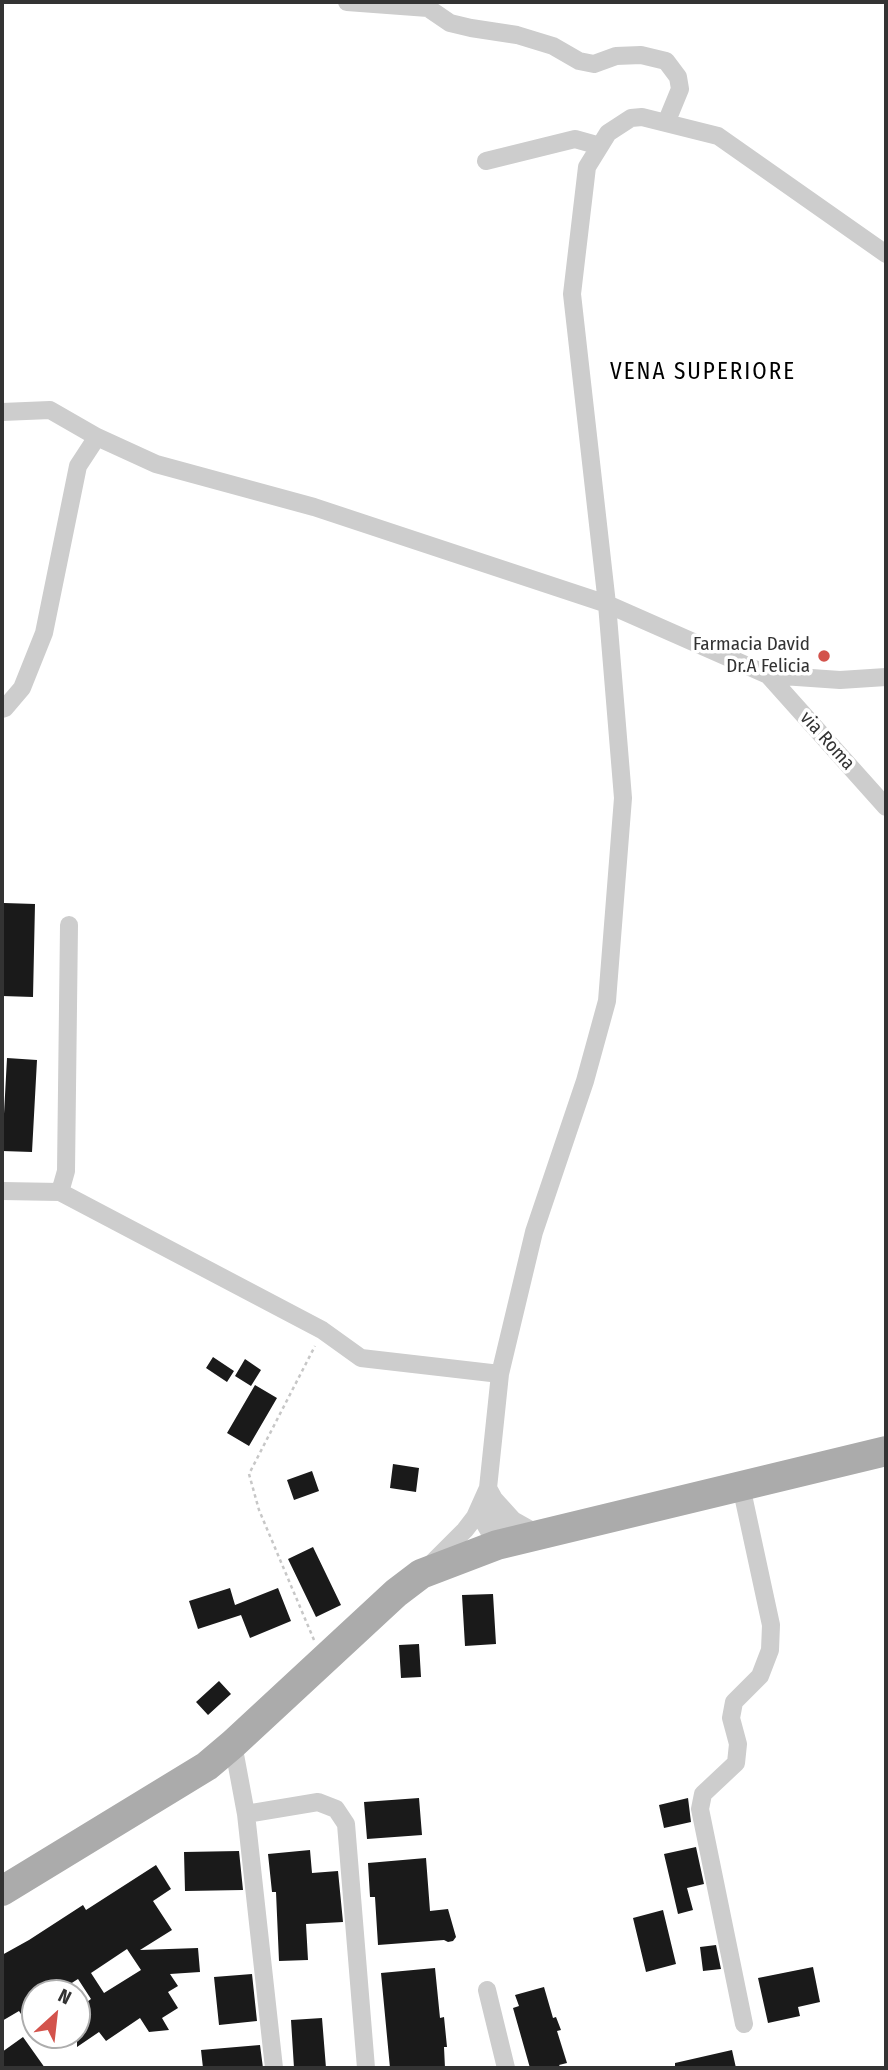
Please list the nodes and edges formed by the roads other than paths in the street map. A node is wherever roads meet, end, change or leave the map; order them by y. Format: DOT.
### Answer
graph roads {
  1 [pos="347,2"];
  2 [pos="666,123"];
  3 [pos="600,146"];
  4 [pos="486,161"];
  5 [pos="886,254"];
  6 [pos="2,412"];
  7 [pos="97,437"];
  8 [pos="607,604"];
  9 [pos="768,675"];
  10 [pos="886,677"];
  11 [pos="2,709"];
  12 [pos="886,807"];
  13 [pos="69,925"];
  14 [pos="2,1191"];
  15 [pos="60,1192"];
  16 [pos="500,1374"];
  17 [pos="886,1451"];
  18 [pos="741,1486"];
  19 [pos="488,1497"];
  20 [pos="545,1534"];
  21 [pos="497,1545"];
  22 [pos="421,1574"];
  23 [pos="233,1745"];
  24 [pos="246,1814"];
  25 [pos="2,1891"];
  26 [pos="487,1990"];
  27 [pos="744,2024"];
  28 [pos="274,2068"];
  29 [pos="366,2068"];
  30 [pos="506,2068"];
  1 -- 2 [label="street"];
  2 -- 3 [label="street"];
  2 -- 5 [label="street"];
  3 -- 4 [label="street"];
  3 -- 8 [label="street"];
  6 -- 7 [label="street"];
  7 -- 8 [label="street"];
  7 -- 11 [label="street"];
  8 -- 9 [label="street"];
  8 -- 16 [label="street"];
  9 -- 10 [label="street"];
  9 -- 12 [label="street, via Roma"];
  13 -- 15 [label="street"];
  14 -- 15 [label="street"];
  15 -- 16 [label="street"];
  16 -- 19 [label="street"];
  17 -- 18 [label="main road"];
  18 -- 20 [label="main road"];
  18 -- 27 [label="street"];
  19 -- 20 [label="street"];
  19 -- 21 [label="street"];
  19 -- 22 [label="street"];
  20 -- 21 [label="main road"];
  21 -- 22 [label="main road"];
  22 -- 23 [label="main road"];
  23 -- 24 [label="street"];
  23 -- 25 [label="main road"];
  24 -- 28 [label="street"];
  24 -- 29 [label="street"];
  26 -- 30 [label="street"];
}
